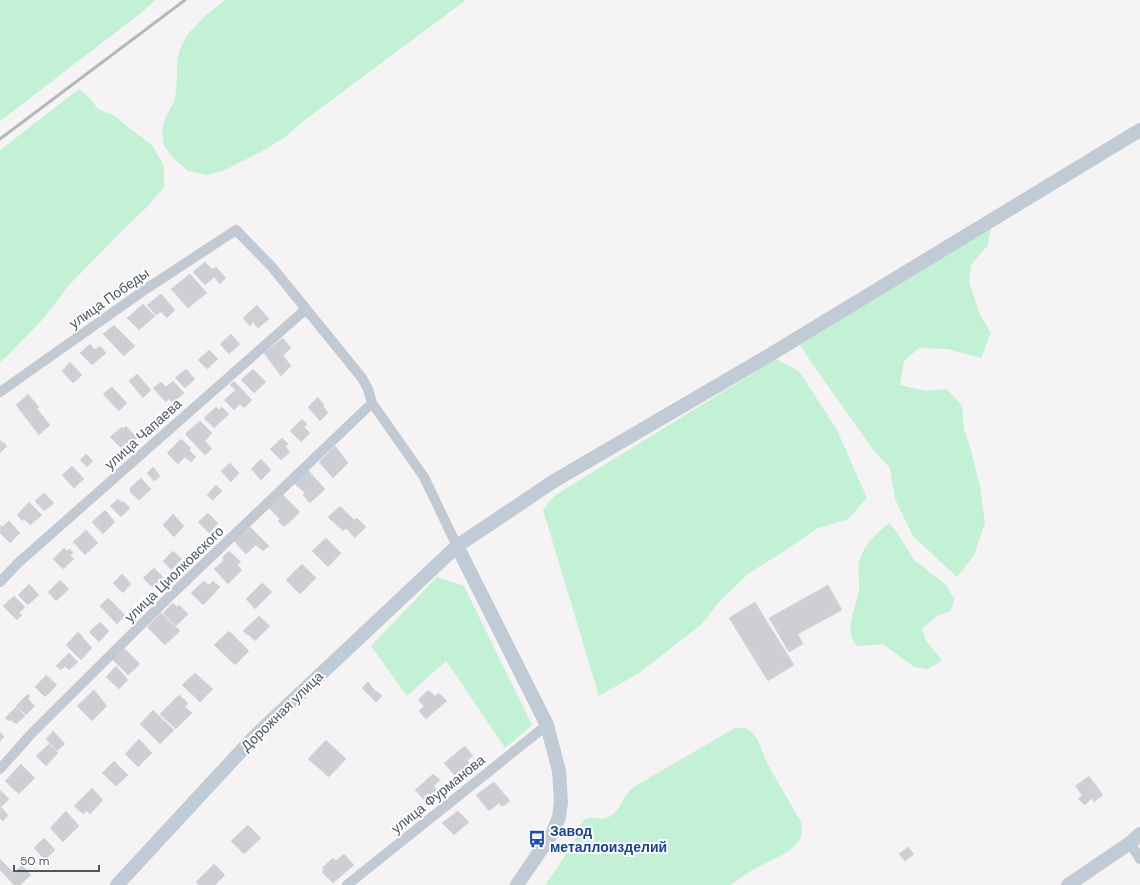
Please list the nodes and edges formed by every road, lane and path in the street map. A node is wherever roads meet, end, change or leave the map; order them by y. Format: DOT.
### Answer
graph roads {
  1 [pos="1140,130"];
  2 [pos="306,309"];
  3 [pos="0,392"];
  4 [pos="372,403"];
  5 [pos="457,546"];
  6 [pos="0,582"];
  7 [pos="547,725"];
  8 [pos="0,769"];
  9 [pos="1135,839"];
  10 [pos="1140,859"];
  11 [pos="117,885"];
  12 [pos="347,885"];
  13 [pos="517,885"];
  14 [pos="1068,885"];
  1 -- 5 [label="main road, Дорожная улица"];
  2 -- 3 [label="street, улица Победы"];
  2 -- 4 [label="street"];
  2 -- 6 [label="street, улица Чапаева"];
  4 -- 5 [label="street"];
  4 -- 8 [label="street, улица Циолковского"];
  5 -- 7 [label="main road"];
  5 -- 11 [label="main road, Дорожная улица"];
  7 -- 12 [label="street, улица Фурманова"];
  7 -- 13 [label="main road"];
  9 -- 10 [label="street"];
  9 -- 14 [label="main road"];
}
